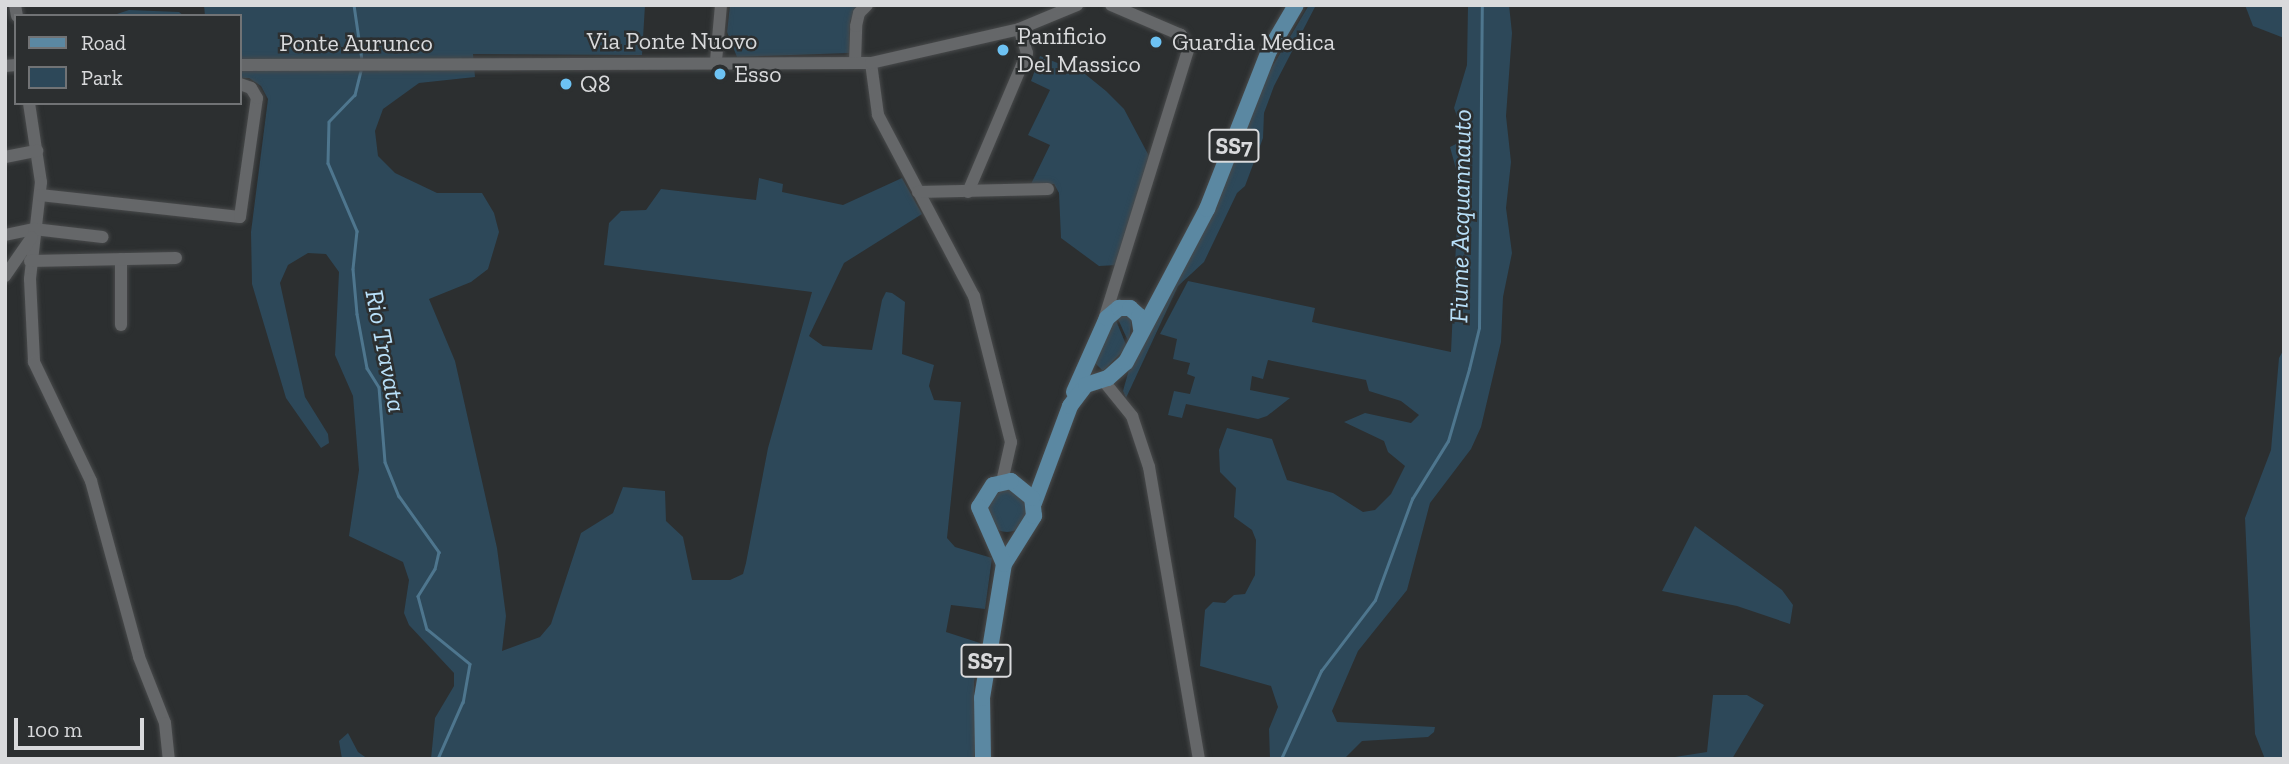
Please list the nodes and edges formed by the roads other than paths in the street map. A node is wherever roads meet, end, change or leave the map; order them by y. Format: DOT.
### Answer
graph roads {
  1 [pos="721,5"];
  2 [pos="867,5"];
  3 [pos="1077,5"];
  4 [pos="1111,5"];
  5 [pos="1296,5"];
  6 [pos="1019,29"];
  7 [pos="906,55"];
  8 [pos="716,61"];
  9 [pos="855,62"];
  10 [pos="872,62"];
  11 [pos="473,64"];
  12 [pos="242,65"];
  13 [pos="242,84"];
  14 [pos="873,92"];
  15 [pos="29,105"];
  16 [pos="37,151"];
  17 [pos="5,158"];
  18 [pos="1048,189"];
  19 [pos="918,192"];
  20 [pos="968,192"];
  21 [pos="40,195"];
  22 [pos="33,233"];
  23 [pos="5,235"];
  24 [pos="103,237"];
  25 [pos="176,258"];
  26 [pos="121,259"];
  27 [pos="30,261"];
  28 [pos="5,276"];
  29 [pos="1164,284"];
  30 [pos="1113,291"];
  31 [pos="1130,308"];
  32 [pos="1103,324"];
  33 [pos="121,325"];
  34 [pos="1141,328"];
  35 [pos="1089,357"];
  36 [pos="1126,362"];
  37 [pos="1101,379"];
  38 [pos="1119,396"];
  39 [pos="1070,405"];
  40 [pos="1043,477"];
  41 [pos="1013,483"];
  42 [pos="1034,503"];
  43 [pos="990,531"];
  44 [pos="1022,532"];
  45 [pos="1004,564"];
  46 [pos="169,759"];
  47 [pos="984,759"];
  48 [pos="1199,759"];
  1 -- 8 [label="street"];
  2 -- 9 [label="street"];
  3 -- 6 [label="street, Via Ponte Nuovo"];
  4 -- 30 [label="street"];
  5 -- 29 [label="main road, SS7"];
  6 -- 7 [label="street, Via Ponte Nuovo"];
  6 -- 20 [label="street"];
  7 -- 10 [label="street, Via Ponte Nuovo"];
  7 -- 14 [label="street"];
  8 -- 9 [label="street, Via Ponte Nuovo"];
  8 -- 11 [label="street, Via Ponte Nuovo"];
  9 -- 10 [label="street, Via Ponte Nuovo"];
  10 -- 14 [label="street"];
  11 -- 12 [label="street, Ponte Aurunco"];
  13 -- 21 [label="street"];
  14 -- 19 [label="street"];
  15 -- 16 [label="street"];
  16 -- 17 [label="street"];
  16 -- 21 [label="street"];
  18 -- 20 [label="street"];
  19 -- 20 [label="street"];
  19 -- 41 [label="street"];
  21 -- 22 [label="street"];
  22 -- 23 [label="street"];
  22 -- 24 [label="street"];
  22 -- 27 [label="street"];
  22 -- 28 [label="street"];
  25 -- 26 [label="street"];
  26 -- 27 [label="street"];
  26 -- 33 [label="street"];
  27 -- 46 [label="street"];
  29 -- 31 [label="main road, SS7"];
  29 -- 34 [label="main road, SS7"];
  30 -- 31 [label="street"];
  30 -- 32 [label="street"];
  31 -- 32 [label="main road, SS7"];
  31 -- 34 [label="main road"];
  32 -- 35 [label="main road, SS7"];
  34 -- 36 [label="main road, SS7"];
  35 -- 37 [label="main road"];
  35 -- 39 [label="main road, SS7"];
  36 -- 37 [label="main road, SS7"];
  36 -- 38 [label="street"];
  37 -- 38 [label="street"];
  37 -- 39 [label="main road, SS7"];
  38 -- 48 [label="street"];
  39 -- 40 [label="main road, SS7"];
  40 -- 41 [label="main road"];
  40 -- 42 [label="main road, SS7"];
  41 -- 42 [label="main road"];
  41 -- 43 [label="main road"];
  42 -- 44 [label="main road, SS7"];
  43 -- 44 [label="main road"];
  43 -- 45 [label="main road"];
  44 -- 45 [label="main road, SS7"];
  45 -- 47 [label="main road, SS7"];
}
